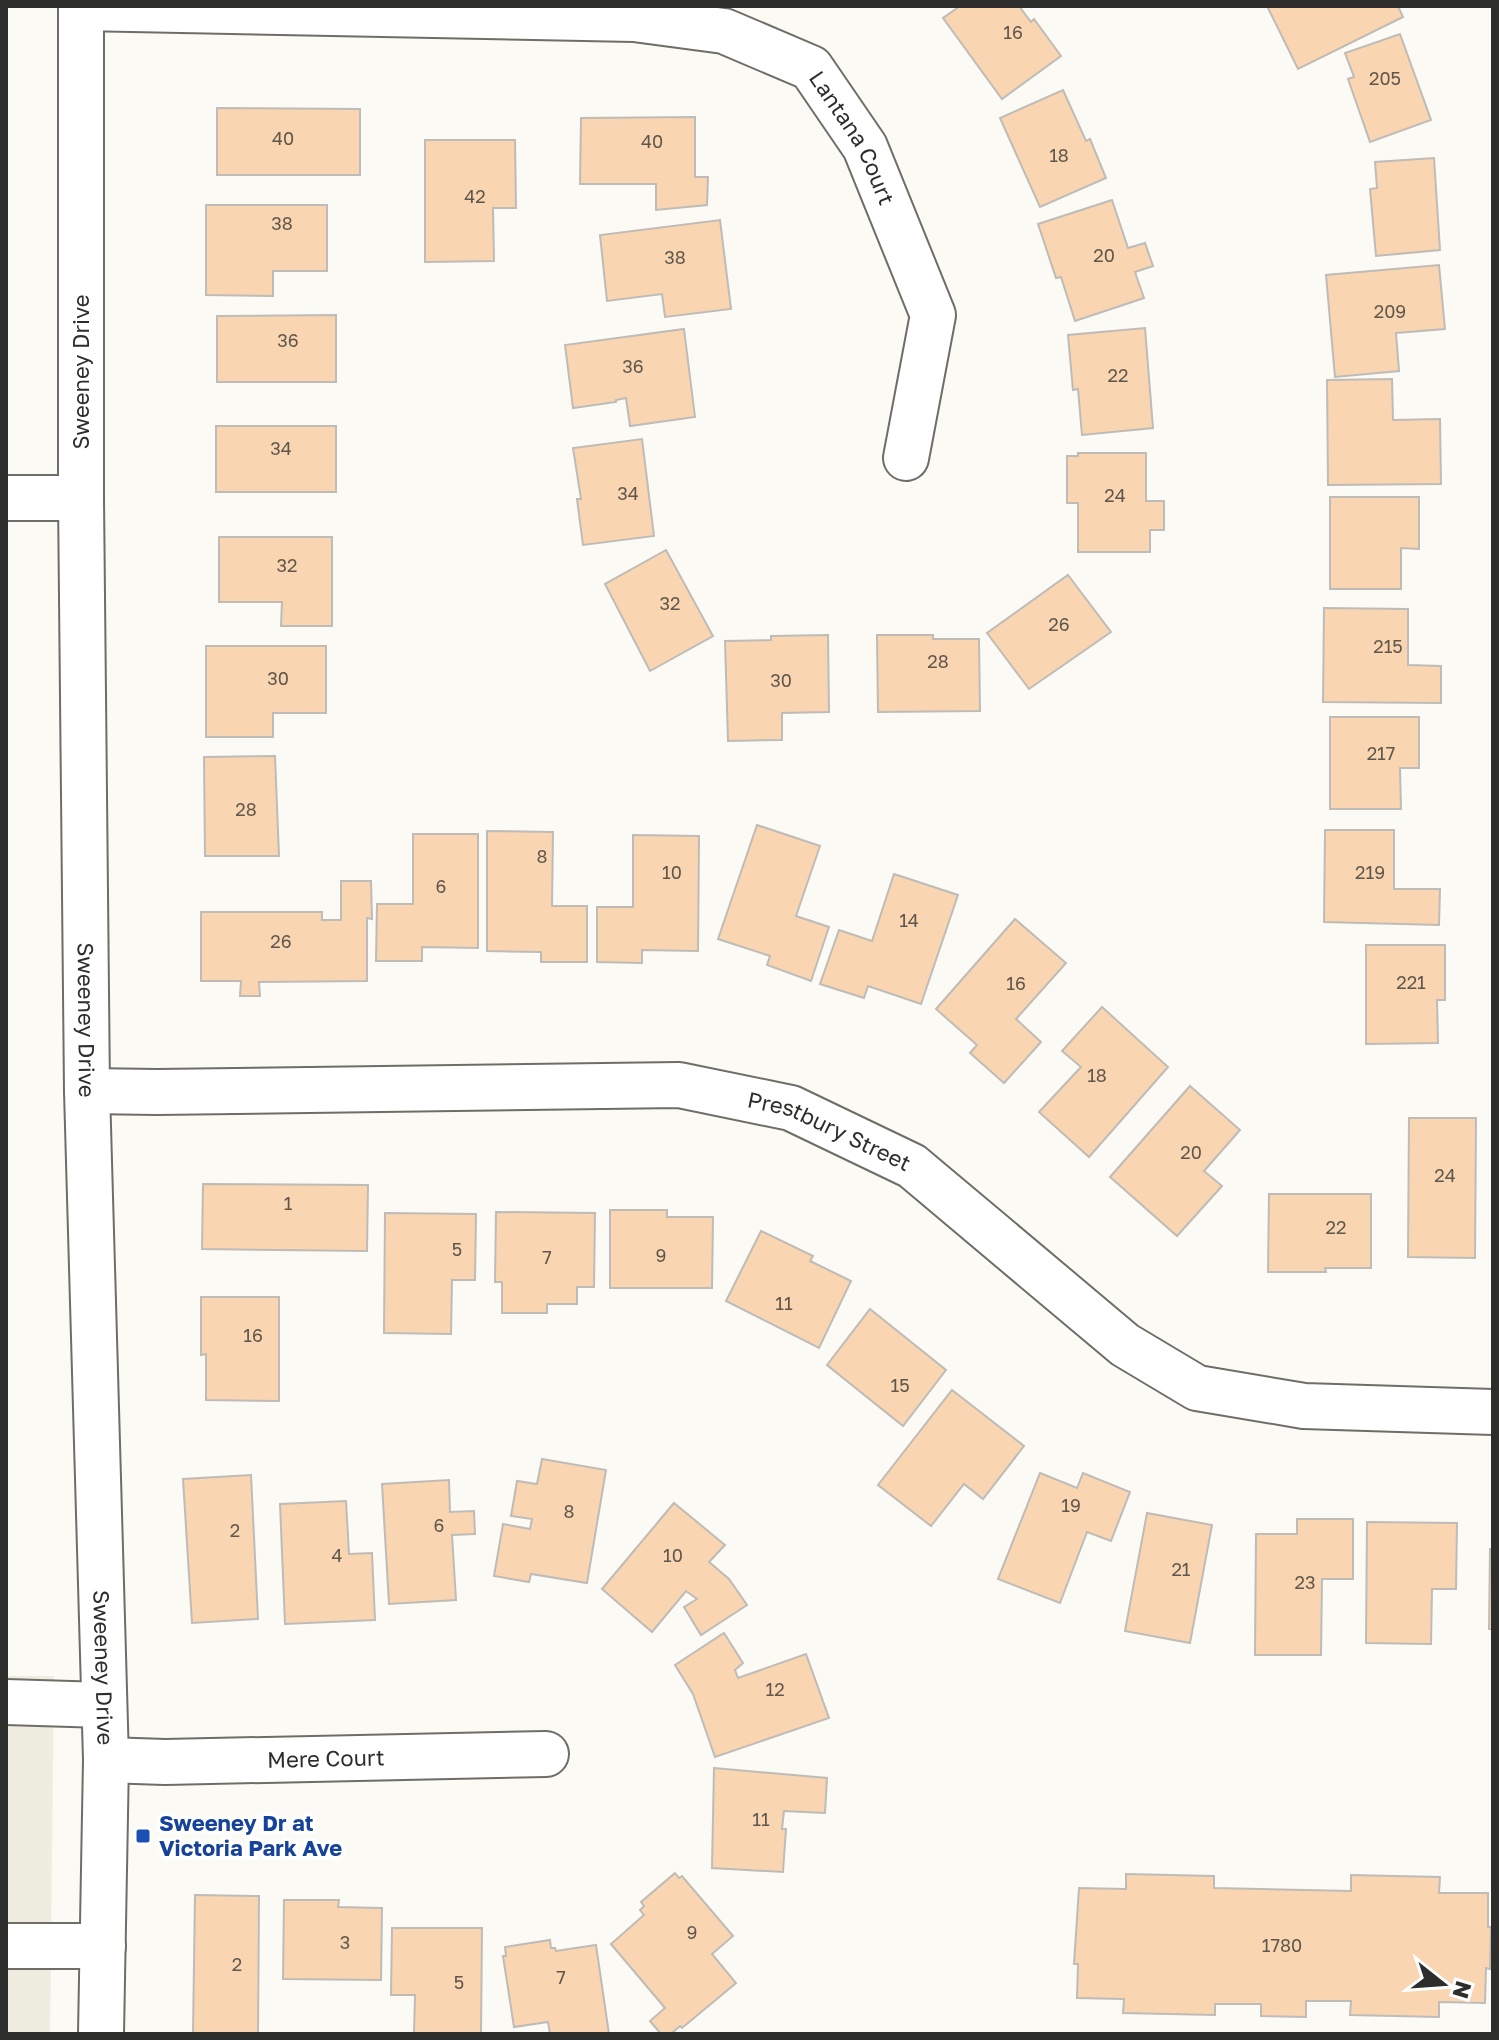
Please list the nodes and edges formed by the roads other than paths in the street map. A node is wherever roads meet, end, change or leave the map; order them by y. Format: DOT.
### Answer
graph roads {
  1 [pos="81,7"];
  2 [pos="906,458"];
  3 [pos="6,498"];
  4 [pos="81,498"];
  5 [pos="87,1091"];
  6 [pos="1493,1412"];
  7 [pos="6,1702"];
  8 [pos="104,1705"];
  9 [pos="546,1754"];
  10 [pos="106,1760"];
  11 [pos="6,1946"];
  12 [pos="103,1946"];
  13 [pos="101,2034"];
  1 -- 2 [label="street, Lantana Court"];
  1 -- 4 [label="street, Sweeney Drive"];
  3 -- 4 [label="street"];
  4 -- 5 [label="street, Sweeney Drive"];
  5 -- 6 [label="street, Prestbury Street"];
  5 -- 8 [label="street, Sweeney Drive"];
  7 -- 8 [label="street"];
  8 -- 10 [label="street, Sweeney Drive"];
  9 -- 10 [label="street, Mere Court"];
  10 -- 12 [label="street, Sweeney Drive"];
  11 -- 12 [label="street"];
  12 -- 13 [label="street, Sweeney Drive"];
}
